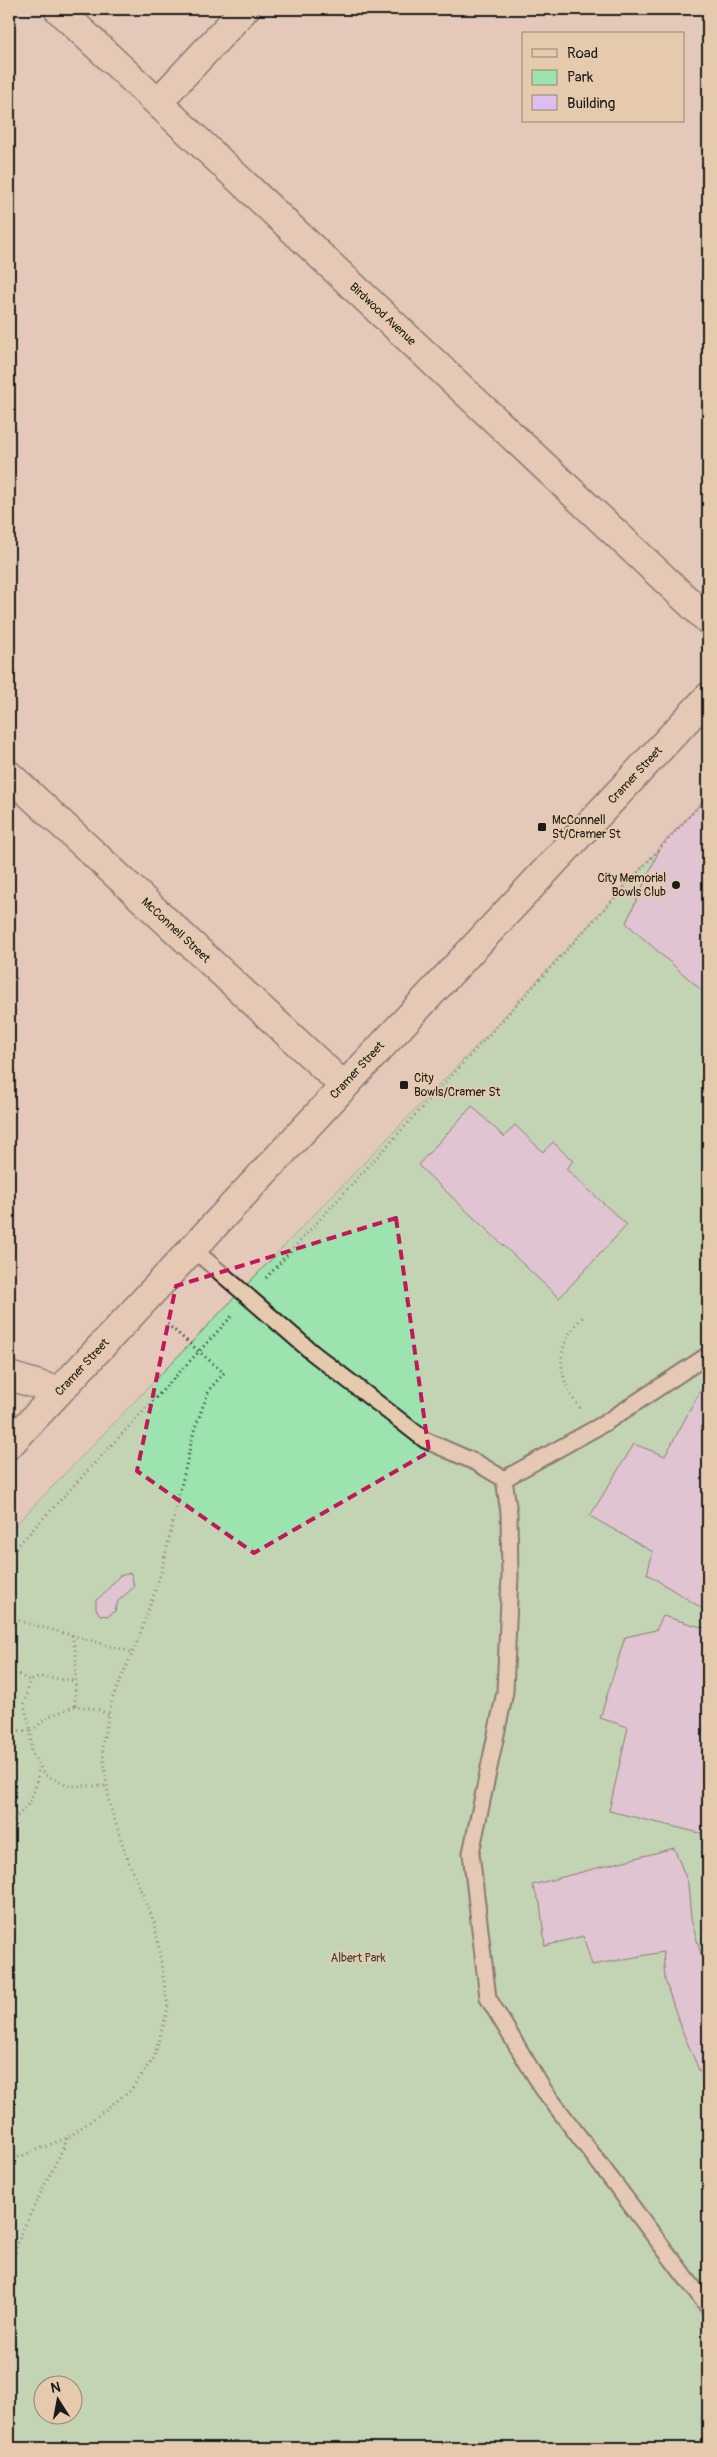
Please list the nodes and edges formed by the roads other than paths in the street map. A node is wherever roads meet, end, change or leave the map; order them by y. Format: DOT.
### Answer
graph roads {
  1 [pos="58,9"];
  2 [pos="245,9"];
  3 [pos="158,102"];
  4 [pos="708,620"];
  5 [pos="708,697"];
  6 [pos="9,774"];
  7 [pos="344,1085"];
  8 [pos="192,1248"];
  9 [pos="708,1355"];
  10 [pos="9,1376"];
  11 [pos="59,1391"];
  12 [pos="9,1445"];
  13 [pos="504,1479"];
  14 [pos="708,2307"];
  1 -- 3 [label="street, Birdwood Avenue"];
  2 -- 3 [label="street"];
  3 -- 4 [label="street, Birdwood Avenue"];
  5 -- 7 [label="street, Cramer Street"];
  6 -- 7 [label="street, McConnell Street"];
  7 -- 8 [label="street, Cramer Street"];
  8 -- 11 [label="street, Cramer Street"];
  8 -- 13 [label="lane"];
  9 -- 13 [label="lane"];
  10 -- 11 [label="street"];
  11 -- 12 [label="street, Cramer Street"];
  13 -- 14 [label="lane"];
}
